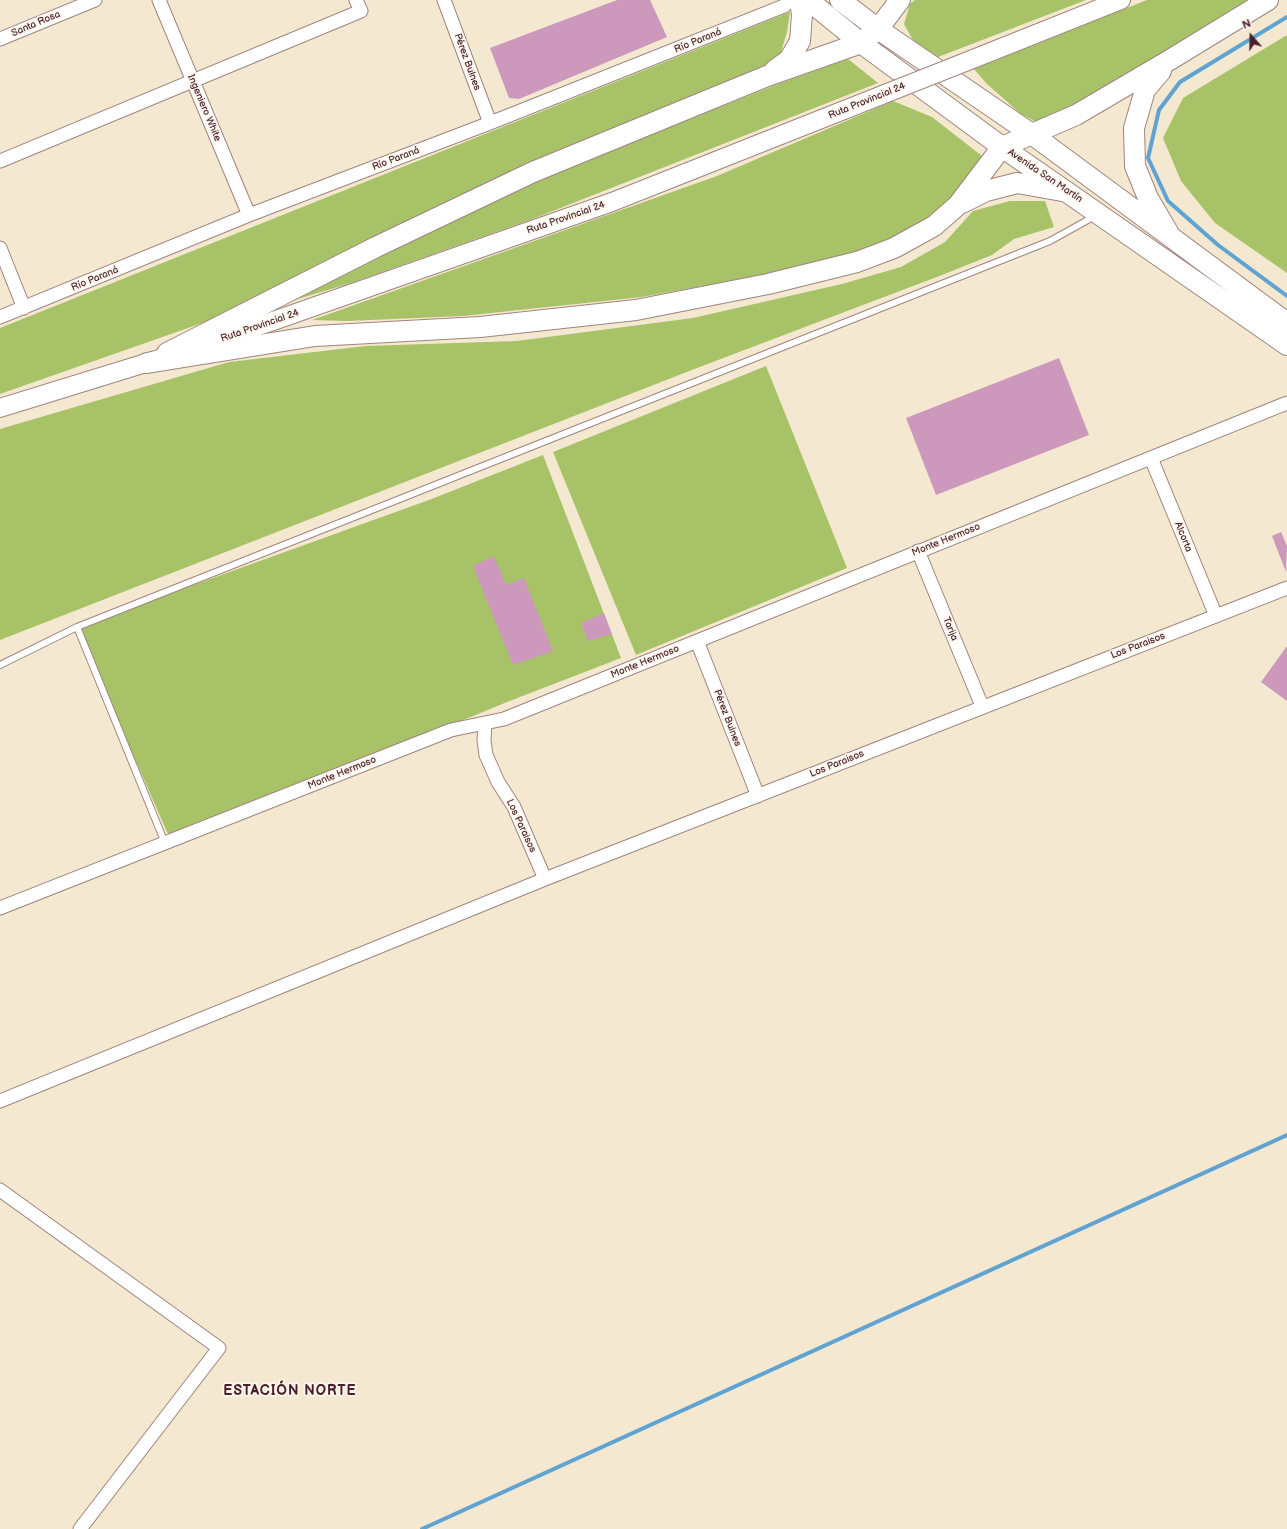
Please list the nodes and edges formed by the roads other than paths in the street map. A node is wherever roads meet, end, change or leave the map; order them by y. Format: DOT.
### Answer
graph roads {
  1 [pos="95,0"];
  2 [pos="159,0"];
  3 [pos="356,0"];
  4 [pos="444,0"];
  5 [pos="791,0"];
  6 [pos="800,0"];
  7 [pos="808,0"];
  8 [pos="840,0"];
  9 [pos="900,0"];
  10 [pos="1121,0"];
  11 [pos="1268,0"];
  12 [pos="878,29"];
  13 [pos="0,39"];
  14 [pos="860,44"];
  15 [pos="1168,61"];
  16 [pos="767,76"];
  17 [pos="193,81"];
  18 [pos="490,124"];
  19 [pos="1033,135"];
  20 [pos="1002,147"];
  21 [pos="0,161"];
  22 [pos="1068,192"];
  23 [pos="958,204"];
  24 [pos="1100,214"];
  25 [pos="249,215"];
  26 [pos="1173,240"];
  27 [pos="0,248"];
  28 [pos="24,308"];
  29 [pos="0,317"];
  30 [pos="1287,323"];
  31 [pos="1287,345"];
  32 [pos="148,363"];
  33 [pos="1287,403"];
  34 [pos="0,408"];
  35 [pos="1151,458"];
  36 [pos="918,551"];
  37 [pos="1287,588"];
  38 [pos="1216,616"];
  39 [pos="77,627"];
  40 [pos="697,641"];
  41 [pos="0,665"];
  42 [pos="982,706"];
  43 [pos="485,723"];
  44 [pos="758,796"];
  45 [pos="165,843"];
  46 [pos="545,879"];
  47 [pos="0,908"];
  48 [pos="0,1101"];
  49 [pos="0,1190"];
  50 [pos="80,1529"];
  1 -- 13 [label="street, Santa Rosa"];
  2 -- 17 [label="street, Ingeniero White"];
  3 -- 17 [label="street"];
  4 -- 18 [label="street, Pérez Bulnes"];
  5 -- 18 [label="street, Río Paraná"];
  6 -- 16 [label="main road"];
  7 -- 14 [label="main road, Avenida San Martín"];
  8 -- 12 [label="main road"];
  9 -- 12 [label="main road"];
  10 -- 32 [label="main road, Ruta Provincial 24, bridge"];
  11 -- 15 [label="main road"];
  12 -- 14 [label="main road"];
  12 -- 19 [label="main road"];
  14 -- 16 [label="main road"];
  14 -- 20 [label="main road, Avenida San Martín"];
  15 -- 19 [label="main road"];
  15 -- 26 [label="main road"];
  16 -- 32 [label="main road"];
  17 -- 21 [label="street"];
  17 -- 25 [label="street, Ingeniero White"];
  18 -- 25 [label="street, Río Paraná"];
  19 -- 20 [label="main road"];
  19 -- 26 [label="main road"];
  20 -- 22 [label="main road, Avenida San Martín"];
  20 -- 23 [label="main road"];
  22 -- 23 [label="main road"];
  22 -- 24 [label="main road, Avenida San Martín"];
  23 -- 32 [label="main road"];
  24 -- 31 [label="main road, Avenida San Martín"];
  24 -- 39 [label="lane"];
  25 -- 28 [label="street, Río Paraná"];
  26 -- 30 [label="main road"];
  27 -- 28 [label="street"];
  28 -- 29 [label="street, Río Paraná"];
  32 -- 34 [label="main road, Ruta Provincial 24"];
  33 -- 35 [label="street, Monte Hermoso"];
  35 -- 36 [label="street, Monte Hermoso"];
  35 -- 38 [label="street, Alcorta"];
  36 -- 40 [label="street, Monte Hermoso"];
  36 -- 42 [label="street, Tarija"];
  37 -- 38 [label="street, Los Paraisos"];
  38 -- 42 [label="street, Los Paraisos"];
  39 -- 41 [label="lane"];
  39 -- 45 [label="lane"];
  40 -- 43 [label="street, Monte Hermoso"];
  40 -- 44 [label="street, Pérez Bulnes"];
  42 -- 44 [label="street, Los Paraisos"];
  43 -- 45 [label="street, Monte Hermoso"];
  43 -- 46 [label="street, Los Paraisos"];
  44 -- 46 [label="street, Los Paraisos"];
  45 -- 47 [label="street, Monte Hermoso"];
  46 -- 48 [label="street"];
  49 -- 50 [label="street"];
}
